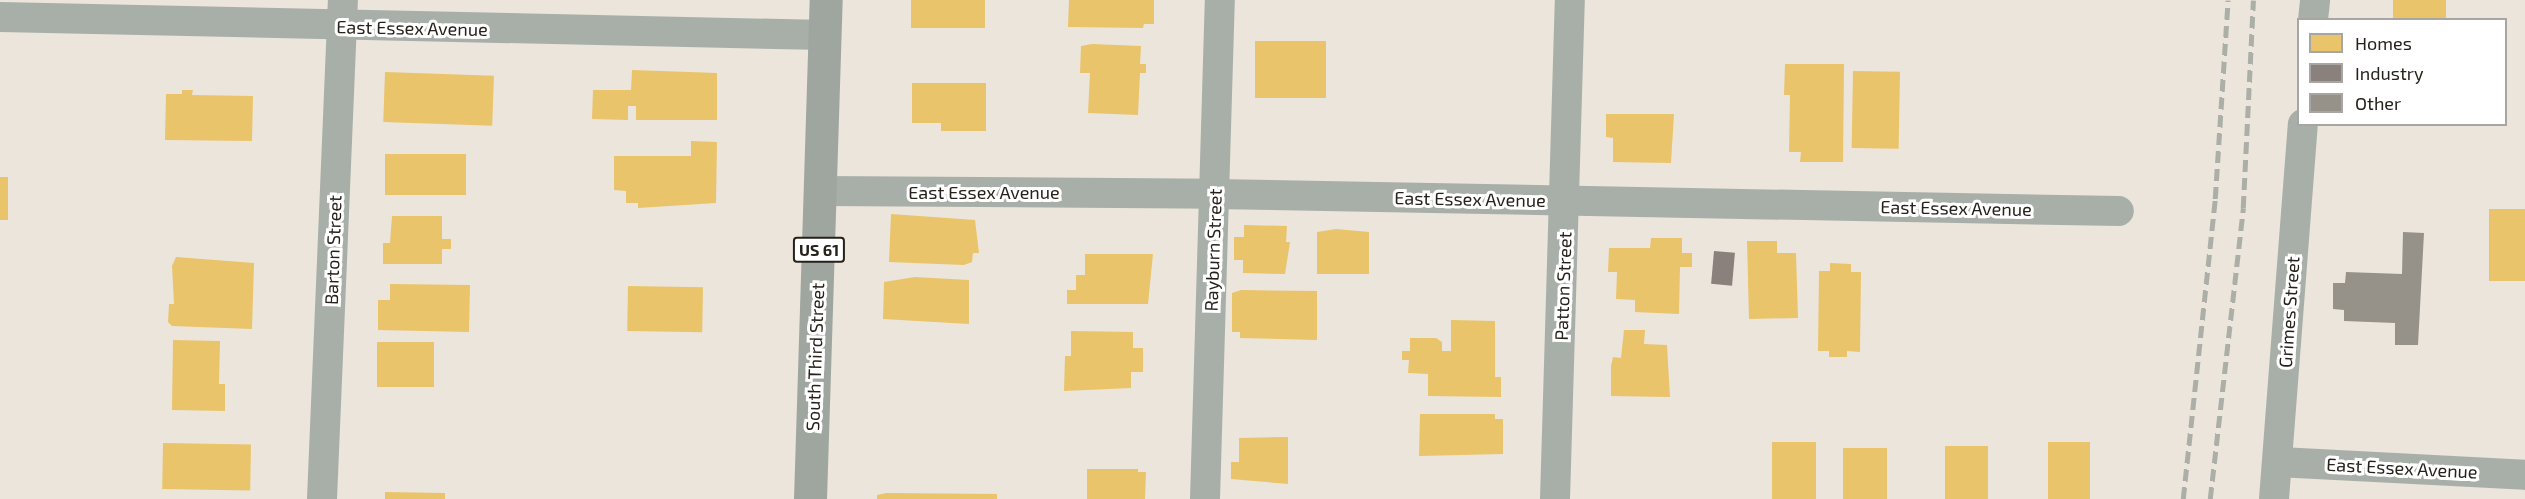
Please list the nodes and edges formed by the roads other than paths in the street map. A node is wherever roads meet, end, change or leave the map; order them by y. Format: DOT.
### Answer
graph roads {
  1 [pos="826,0"];
  2 [pos="1220,0"];
  3 [pos="1570,0"];
  4 [pos="2315,0"];
  5 [pos="343,14"];
  6 [pos="0,17"];
  7 [pos="2313,18"];
  8 [pos="825,34"];
  9 [pos="2303,126"];
  10 [pos="822,191"];
  11 [pos="1215,194"];
  12 [pos="1566,201"];
  13 [pos="2118,211"];
  14 [pos="2279,462"];
  15 [pos="2525,475"];
  16 [pos="322,499"];
  17 [pos="810,499"];
  18 [pos="1204,499"];
  19 [pos="1555,499"];
  20 [pos="2274,499"];
  1 -- 8 [label="main road, South Third Street / US 61"];
  2 -- 11 [label="street, Rayburn Street"];
  3 -- 12 [label="street, Patton Street"];
  4 -- 7 [label="street"];
  5 -- 6 [label="street, East Essex Avenue"];
  5 -- 8 [label="street, East Essex Avenue"];
  5 -- 16 [label="street, Barton Street"];
  8 -- 10 [label="main road, South Third Street / US 61"];
  9 -- 14 [label="street, Grimes Street"];
  10 -- 11 [label="street, East Essex Avenue"];
  10 -- 17 [label="main road, South Third Street / US 61"];
  11 -- 12 [label="street, East Essex Avenue"];
  11 -- 18 [label="street, Rayburn Street"];
  12 -- 13 [label="street, East Essex Avenue"];
  12 -- 19 [label="street, Patton Street"];
  14 -- 15 [label="street, East Essex Avenue"];
  14 -- 20 [label="street, Grimes Street"];
}
